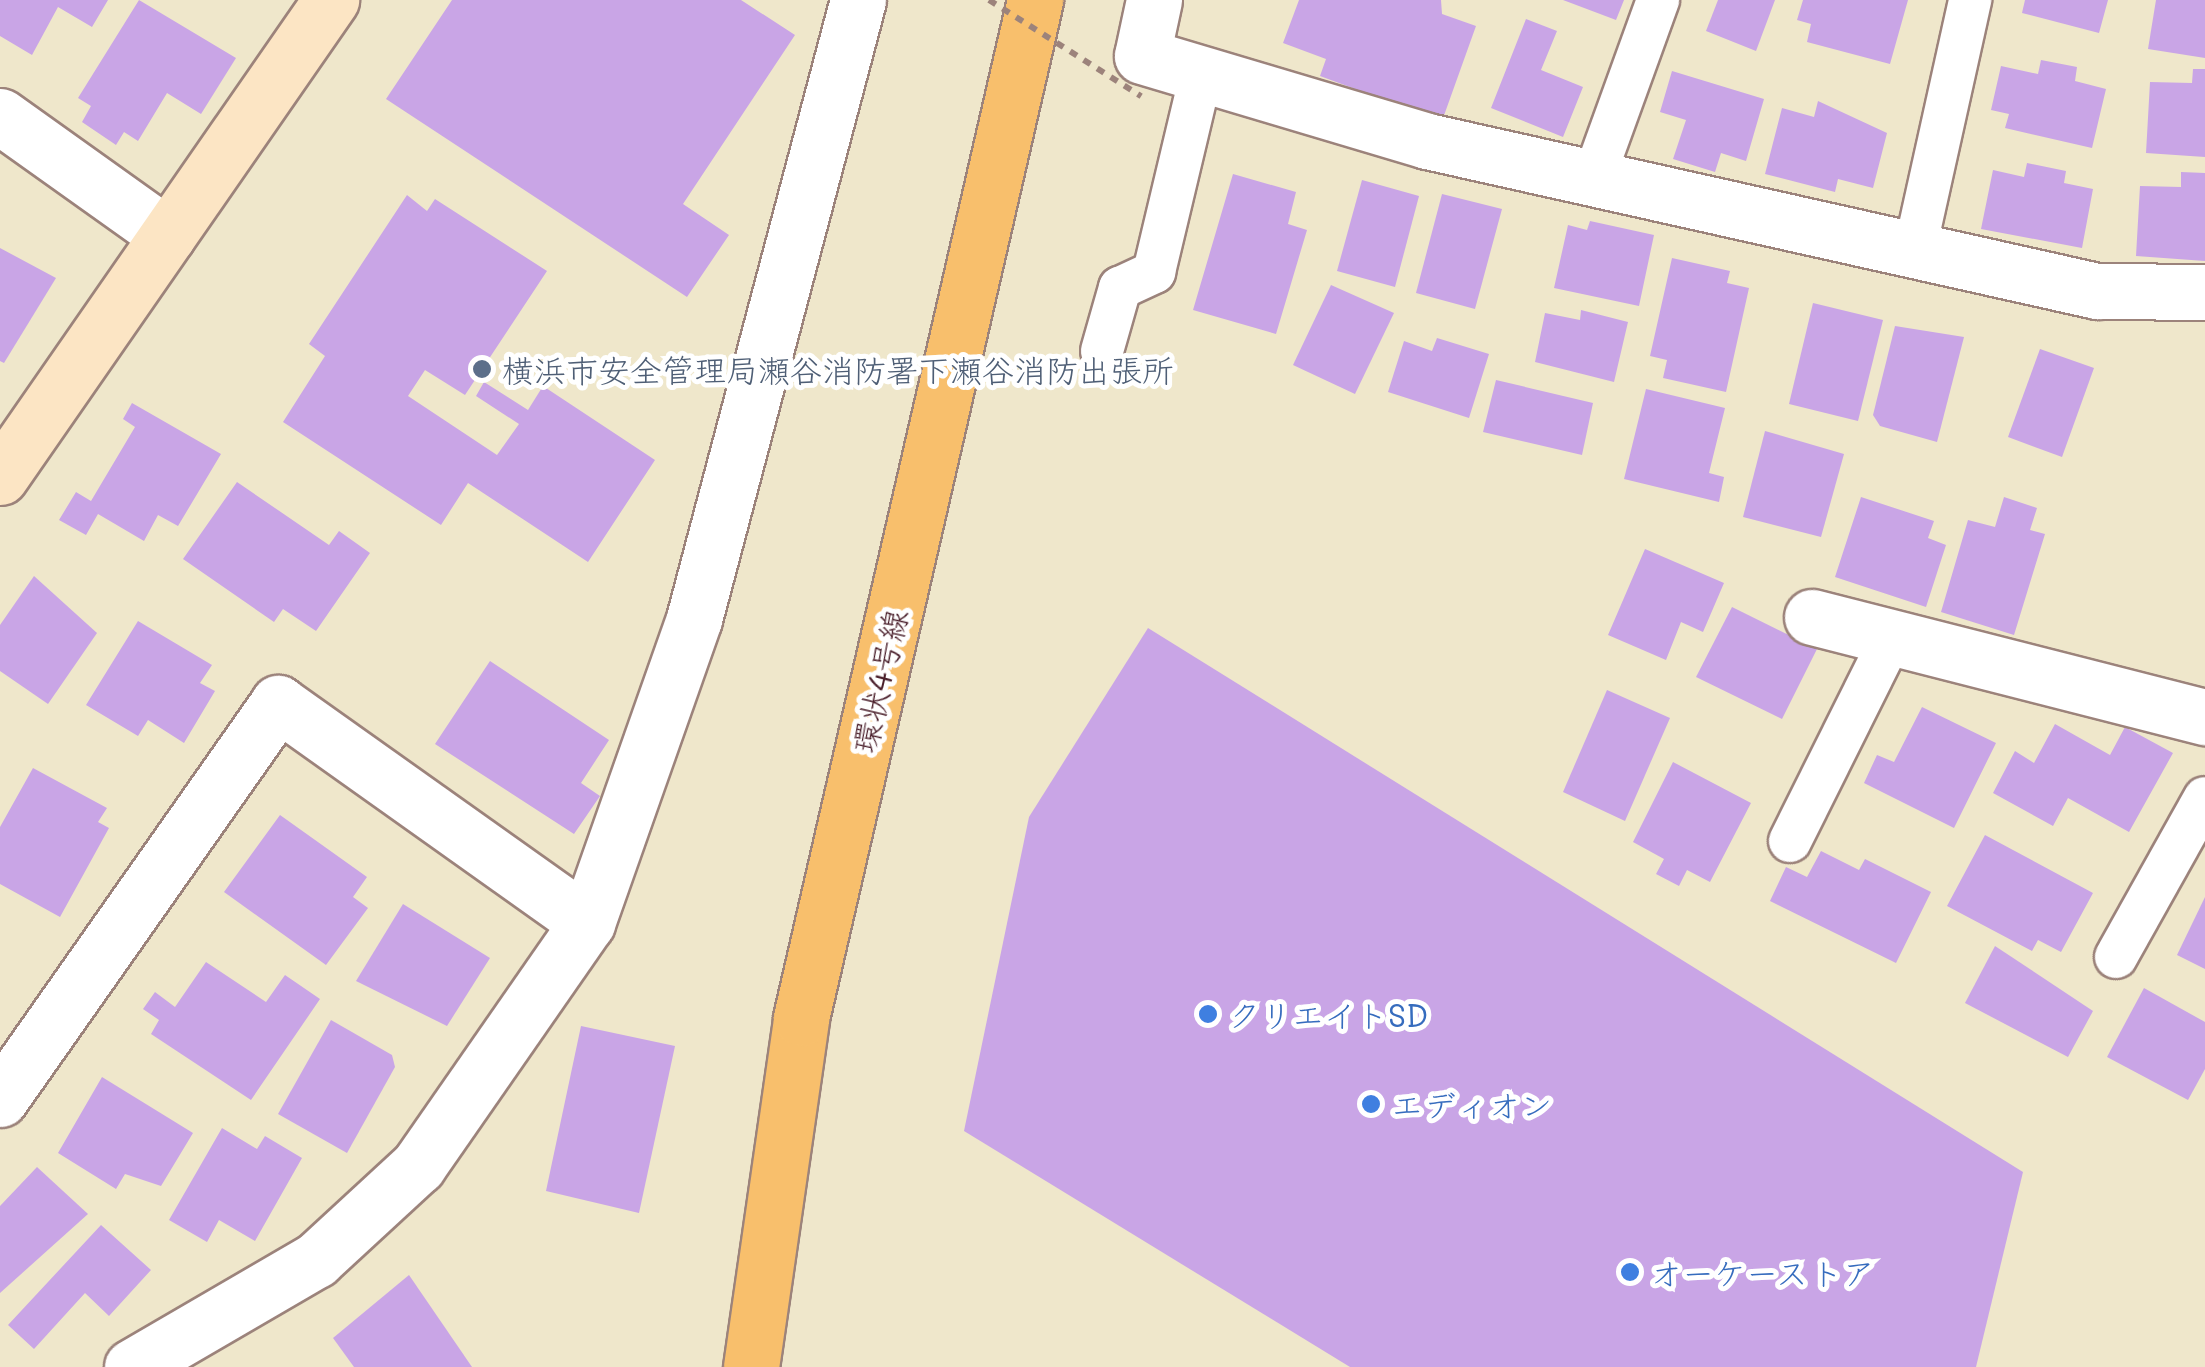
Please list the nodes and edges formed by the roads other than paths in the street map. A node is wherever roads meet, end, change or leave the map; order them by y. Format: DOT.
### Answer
graph roads {
  1 [pos="331,0"];
  2 [pos="858,0"];
  3 [pos="1035,0"];
  4 [pos="1154,0"];
  5 [pos="1658,0"];
  6 [pos="1970,0"];
  7 [pos="1202,74"];
  8 [pos="0,116"];
  9 [pos="1594,178"];
  10 [pos="168,236"];
  11 [pos="1915,248"];
  12 [pos="2205,292"];
  13 [pos="1102,352"];
  14 [pos="0,477"];
  15 [pos="1812,617"];
  16 [pos="1890,638"];
  17 [pos="2205,717"];
  18 [pos="2205,798"];
  19 [pos="1790,841"];
  20 [pos="587,922"];
  21 [pos="2116,957"];
  22 [pos="0,1099"];
  23 [pos="132,1367"];
  24 [pos="751,1367"];
  1 -- 10 [label="street"];
  2 -- 20 [label="street"];
  3 -- 24 [label="main road, 環状4号線"];
  4 -- 7 [label="street"];
  5 -- 9 [label="lane"];
  6 -- 11 [label="lane"];
  7 -- 9 [label="street"];
  7 -- 13 [label="lane"];
  8 -- 10 [label="street"];
  9 -- 11 [label="street"];
  10 -- 14 [label="street"];
  11 -- 12 [label="street"];
  15 -- 16 [label="street"];
  16 -- 17 [label="street"];
  16 -- 19 [label="lane"];
  18 -- 21 [label="lane"];
  20 -- 22 [label="street"];
  20 -- 23 [label="street"];
}
